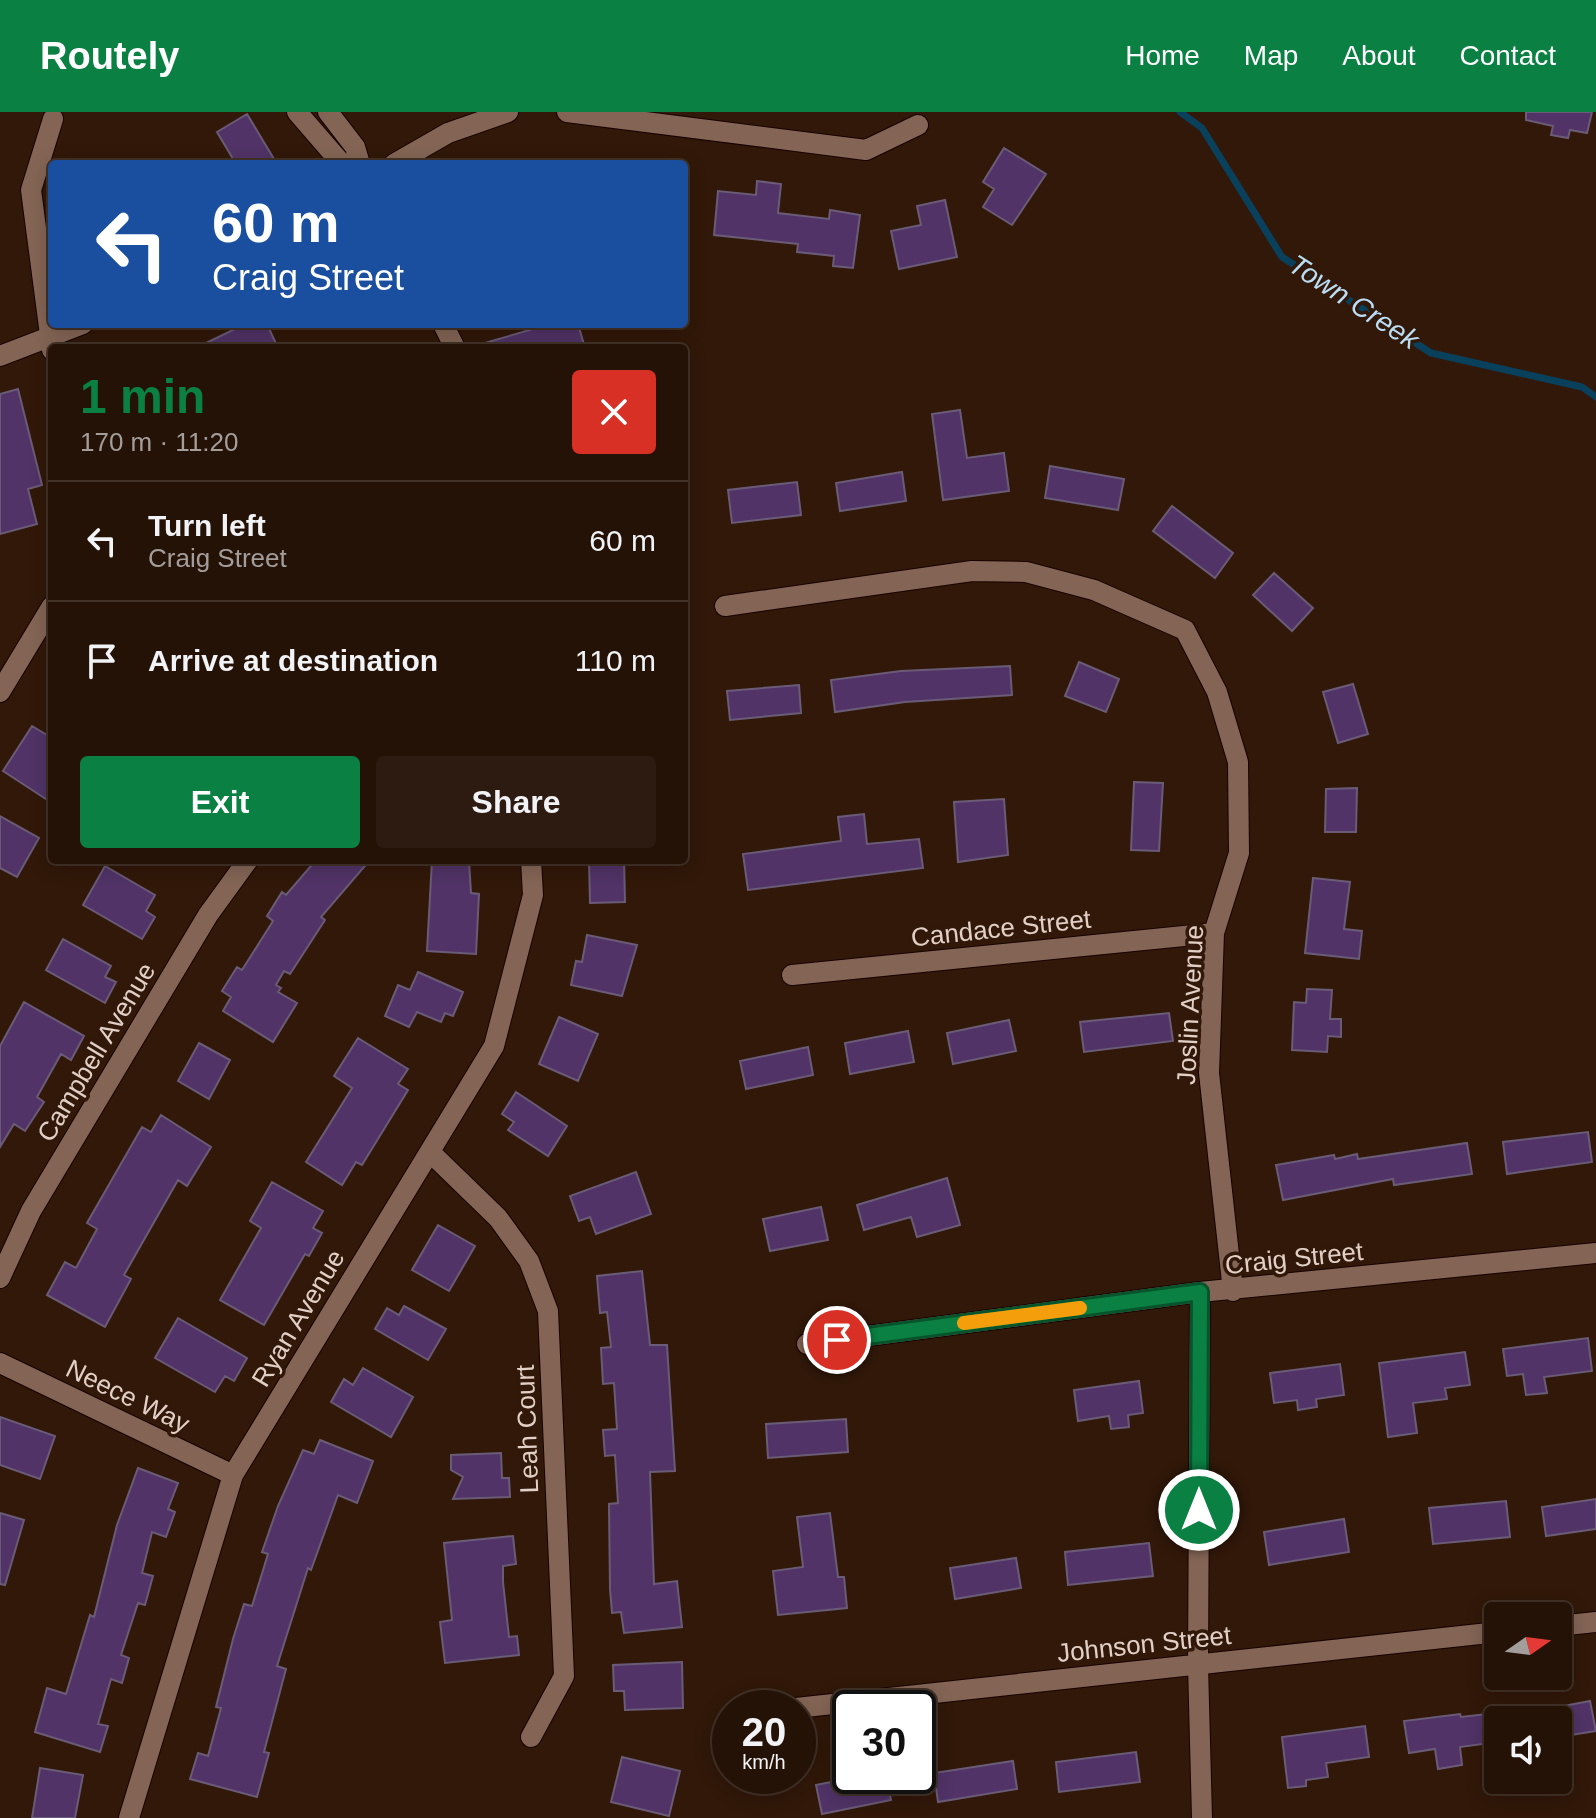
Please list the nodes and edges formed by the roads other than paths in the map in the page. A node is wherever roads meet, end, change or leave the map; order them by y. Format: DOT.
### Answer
graph roads {
  1 [pos="297,112"];
  2 [pos="328,112"];
  3 [pos="508,112"];
  4 [pos="567,112"];
  5 [pos="53,119"];
  6 [pos="918,125"];
  7 [pos="339,160"];
  8 [pos="359,160"];
  9 [pos="401,160"];
  10 [pos="48,327"];
  11 [pos="76,328"];
  12 [pos="50,343"];
  13 [pos="0,356"];
  14 [pos="725,606"];
  15 [pos="48,613"];
  16 [pos="0,692"];
  17 [pos="245,864"];
  18 [pos="531,864"];
  19 [pos="1214,933"];
  20 [pos="792,975"];
  21 [pos="430,1152"];
  22 [pos="1596,1253"];
  23 [pos="0,1278"];
  24 [pos="1233,1291"];
  25 [pos="1200,1292"];
  26 [pos="807,1344"];
  27 [pos="0,1363"];
  28 [pos="233,1475"];
  29 [pos="1596,1622"];
  30 [pos="1572,1625"];
  31 [pos="1484,1634"];
  32 [pos="1198,1665"];
  33 [pos="816,1706"];
  34 [pos="531,1737"];
  35 [pos="129,1818"];
  36 [pos="1202,1818"];
  1 -- 7 [label="street"];
  2 -- 8 [label="street"];
  3 -- 9 [label="street"];
  4 -- 6 [label="street"];
  5 -- 10 [label="street"];
  11 -- 12 [label="street"];
  12 -- 13 [label="street"];
  14 -- 19 [label="street, Joslin Avenue"];
  15 -- 16 [label="street"];
  17 -- 23 [label="street, Campbell Avenue"];
  18 -- 21 [label="street, Ryan Avenue"];
  19 -- 20 [label="street, Candace Street"];
  19 -- 24 [label="street, Joslin Avenue"];
  21 -- 28 [label="street, Ryan Avenue"];
  21 -- 34 [label="street, Leah Court"];
  22 -- 24 [label="street, Craig Street"];
  24 -- 25 [label="street, Craig Street"];
  25 -- 26 [label="street, Craig Street"];
  25 -- 32 [label="street"];
  27 -- 28 [label="street, Neece Way"];
  28 -- 35 [label="street, Ryan Avenue"];
  29 -- 30 [label="street"];
  31 -- 32 [label="street, Johnson Street"];
  32 -- 33 [label="street, Johnson Street"];
  32 -- 36 [label="street"];
}
